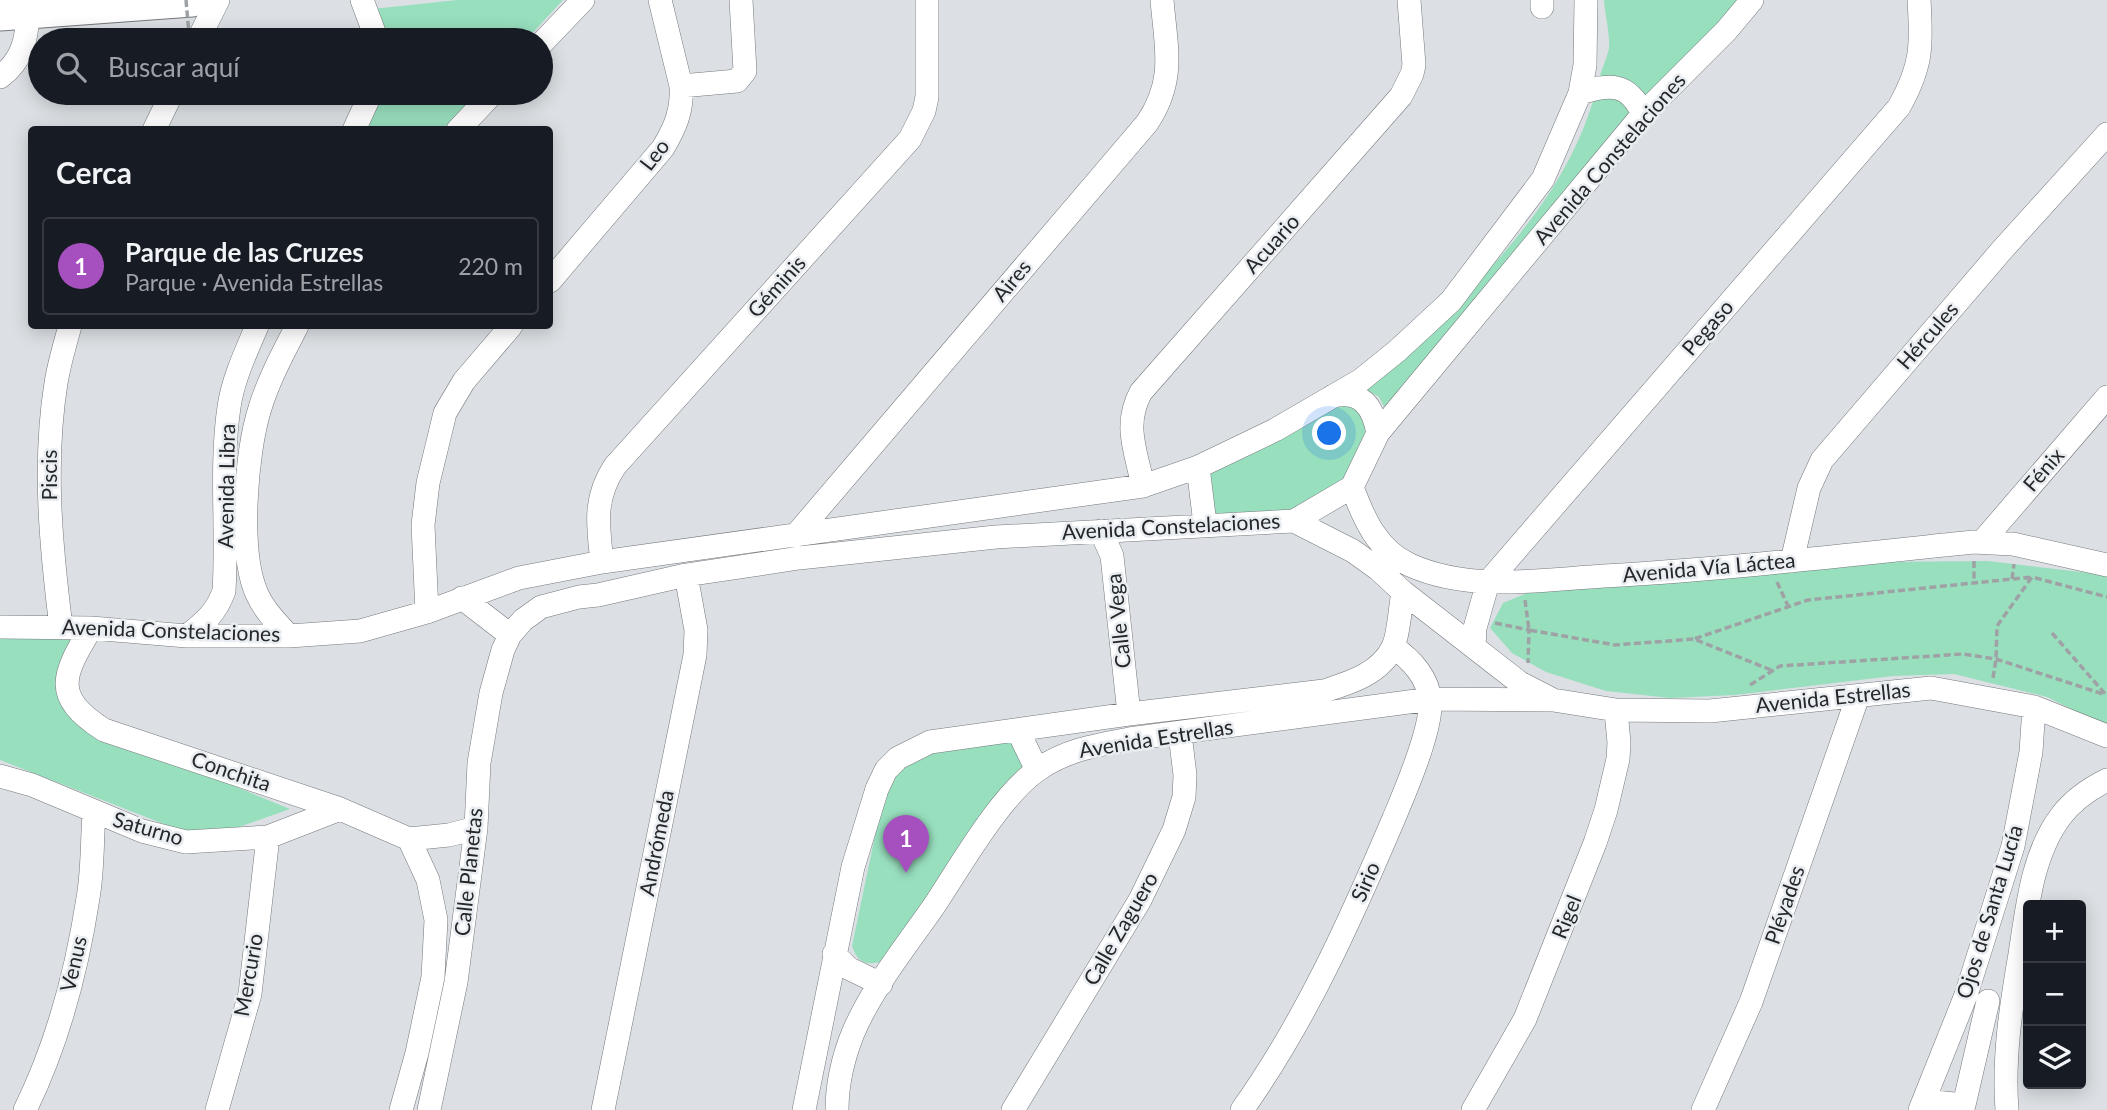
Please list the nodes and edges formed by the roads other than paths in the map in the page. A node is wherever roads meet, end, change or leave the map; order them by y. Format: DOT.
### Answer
graph roads {
  1 [pos="192,0"];
  2 [pos="218,0"];
  3 [pos="362,0"];
  4 [pos="583,0"];
  5 [pos="660,0"];
  6 [pos="741,0"];
  7 [pos="927,0"];
  8 [pos="1162,0"];
  9 [pos="1409,0"];
  10 [pos="1586,0"];
  11 [pos="1752,0"];
  12 [pos="1919,0"];
  13 [pos="14,13"];
  14 [pos="200,28"];
  15 [pos="372,28"];
  16 [pos="553,31"];
  17 [pos="0,77"];
  18 [pos="681,86"];
  19 [pos="1580,93"];
  20 [pos="166,105"];
  21 [pos="366,105"];
  22 [pos="482,105"];
  23 [pos="1643,114"];
  24 [pos="156,126"];
  25 [pos="357,126"];
  26 [pos="462,126"];
  27 [pos="2107,134"];
  28 [pos="553,277"];
  29 [pos="69,329"];
  30 [pos="256,329"];
  31 [pos="296,329"];
  32 [pos="508,329"];
  33 [pos="1333,396"];
  34 [pos="2107,397"];
  35 [pos="1378,433"];
  36 [pos="1198,467"];
  37 [pos="1143,485"];
  38 [pos="1352,487"];
  39 [pos="1294,521"];
  40 [pos="1205,524"];
  41 [pos="1101,531"];
  42 [pos="795,536"];
  43 [pos="1979,555"];
  44 [pos="602,562"];
  45 [pos="1781,562"];
  46 [pos="2107,565"];
  47 [pos="686,575"];
  48 [pos="1488,582"];
  49 [pos="1403,592"];
  50 [pos="462,598"];
  51 [pos="427,612"];
  52 [pos="0,627"];
  53 [pos="61,627"];
  54 [pos="91,628"];
  55 [pos="510,635"];
  56 [pos="187,636"];
  57 [pos="289,636"];
  58 [pos="1393,647"];
  59 [pos="1474,647"];
  60 [pos="1858,696"];
  61 [pos="1431,699"];
  62 [pos="1553,700"];
  63 [pos="2034,707"];
  64 [pos="1616,710"];
  65 [pos="1129,714"];
  66 [pos="1017,731"];
  67 [pos="1180,734"];
  68 [pos="2107,736"];
  69 [pos="1037,770"];
  70 [pos="0,776"];
  71 [pos="2107,780"];
  72 [pos="340,809"];
  73 [pos="94,812"];
  74 [pos="476,828"];
  75 [pos="268,837"];
  76 [pos="409,839"];
  77 [pos="834,954"];
  78 [pos="881,984"];
  79 [pos="1966,995"];
  80 [pos="1999,1004"];
  81 [pos="1922,1106"];
  82 [pos="25,1110"];
  83 [pos="217,1110"];
  84 [pos="401,1110"];
  85 [pos="429,1110"];
  86 [pos="603,1110"];
  87 [pos="804,1110"];
  88 [pos="837,1110"];
  89 [pos="1013,1110"];
  90 [pos="1242,1110"];
  91 [pos="1473,1110"];
  92 [pos="1703,1110"];
  93 [pos="2007,1110"];
  1 -- 13 [label="highway"];
  2 -- 14 [label="street"];
  3 -- 15 [label="street"];
  4 -- 16 [label="street"];
  5 -- 18 [label="street, Leo"];
  6 -- 18 [label="street"];
  7 -- 44 [label="street, Géminis"];
  8 -- 42 [label="street, Aires"];
  9 -- 37 [label="street, Acuario"];
  10 -- 19 [label="street, Avenida Constelaciones"];
  11 -- 23 [label="street, Avenida Constelaciones"];
  12 -- 48 [label="street, Pegaso"];
  13 -- 17 [label="street"];
  18 -- 28 [label="street, Leo"];
  19 -- 23 [label="street"];
  19 -- 33 [label="street, Avenida Constelaciones"];
  20 -- 24 [label="street"];
  21 -- 25 [label="street"];
  22 -- 26 [label="street"];
  23 -- 35 [label="street, Avenida Constelaciones"];
  27 -- 45 [label="street, Hércules"];
  29 -- 53 [label="street, Piscis"];
  30 -- 56 [label="street, Avenida Libra"];
  31 -- 57 [label="street, Avenida Libra"];
  32 -- 51 [label="street"];
  33 -- 35 [label="street"];
  33 -- 36 [label="street, Avenida Constelaciones"];
  34 -- 43 [label="street, Fénix"];
  35 -- 38 [label="street, Avenida Constelaciones"];
  36 -- 37 [label="street, Avenida Constelaciones"];
  36 -- 40 [label="street"];
  37 -- 42 [label="street, Avenida Constelaciones"];
  38 -- 39 [label="street, Avenida Constelaciones"];
  38 -- 48 [label="street, Avenida Vía Láctea"];
  39 -- 40 [label="street, Avenida Constelaciones"];
  39 -- 49 [label="street"];
  40 -- 41 [label="street, Avenida Constelaciones"];
  41 -- 47 [label="street, Avenida Constelaciones"];
  41 -- 65 [label="street, Calle Vega"];
  42 -- 44 [label="street, Avenida Constelaciones"];
  43 -- 45 [label="street, Avenida Vía Láctea"];
  43 -- 46 [label="street, Avenida Vía Láctea"];
  44 -- 50 [label="street, Avenida Constelaciones"];
  45 -- 48 [label="street, Avenida Vía Láctea"];
  47 -- 55 [label="street, Avenida Constelaciones"];
  47 -- 86 [label="street, Andrómeda"];
  48 -- 59 [label="street, Pegaso"];
  49 -- 58 [label="street"];
  49 -- 59 [label="street"];
  50 -- 51 [label="street, Avenida Constelaciones"];
  50 -- 55 [label="street"];
  51 -- 57 [label="street, Avenida Constelaciones"];
  52 -- 53 [label="street, Avenida Constelaciones"];
  53 -- 54 [label="street, Avenida Constelaciones"];
  54 -- 56 [label="street, Avenida Constelaciones"];
  54 -- 72 [label="street, Conchita"];
  55 -- 74 [label="street, Calle Planetas"];
  56 -- 57 [label="street, Avenida Constelaciones"];
  58 -- 61 [label="street"];
  58 -- 65 [label="street, Avenida Estrellas"];
  59 -- 62 [label="street, Avenida Estrellas"];
  60 -- 63 [label="street, Avenida Estrellas"];
  60 -- 64 [label="street, Avenida Estrellas"];
  60 -- 92 [label="street, Pléyades"];
  61 -- 62 [label="street, Avenida Estrellas"];
  61 -- 67 [label="street, Avenida Estrellas"];
  61 -- 90 [label="street, Sirio"];
  62 -- 64 [label="street, Avenida Estrellas"];
  63 -- 68 [label="street, Avenida Estrellas"];
  63 -- 79 [label="street, Ojos de Santa Lucía"];
  64 -- 91 [label="street, Rigel"];
  65 -- 66 [label="street, Avenida Estrellas"];
  66 -- 69 [label="street"];
  66 -- 77 [label="street, Avenida Estrellas"];
  67 -- 69 [label="street, Avenida Estrellas"];
  67 -- 89 [label="street, Calle Zaguero"];
  69 -- 78 [label="street, Avenida Estrellas"];
  70 -- 73 [label="street, Saturno"];
  71 -- 80 [label="street, Ojos de Santa Lucía"];
  72 -- 75 [label="street, Saturno"];
  72 -- 76 [label="street, Conchita"];
  73 -- 75 [label="street, Saturno"];
  73 -- 82 [label="street, Venus"];
  74 -- 76 [label="street, Conchita"];
  74 -- 85 [label="street, Calle Planetas"];
  75 -- 83 [label="street, Mercurio"];
  76 -- 84 [label="street, Calle Planetas"];
  77 -- 78 [label="street"];
  77 -- 87 [label="street, Avenida Estrellas"];
  78 -- 88 [label="street, Avenida Estrellas"];
  79 -- 80 [label="street"];
  79 -- 81 [label="street, Ojos de Santa Lucía"];
  80 -- 81 [label="street"];
  80 -- 93 [label="street, Ojos de Santa Lucía"];
}
